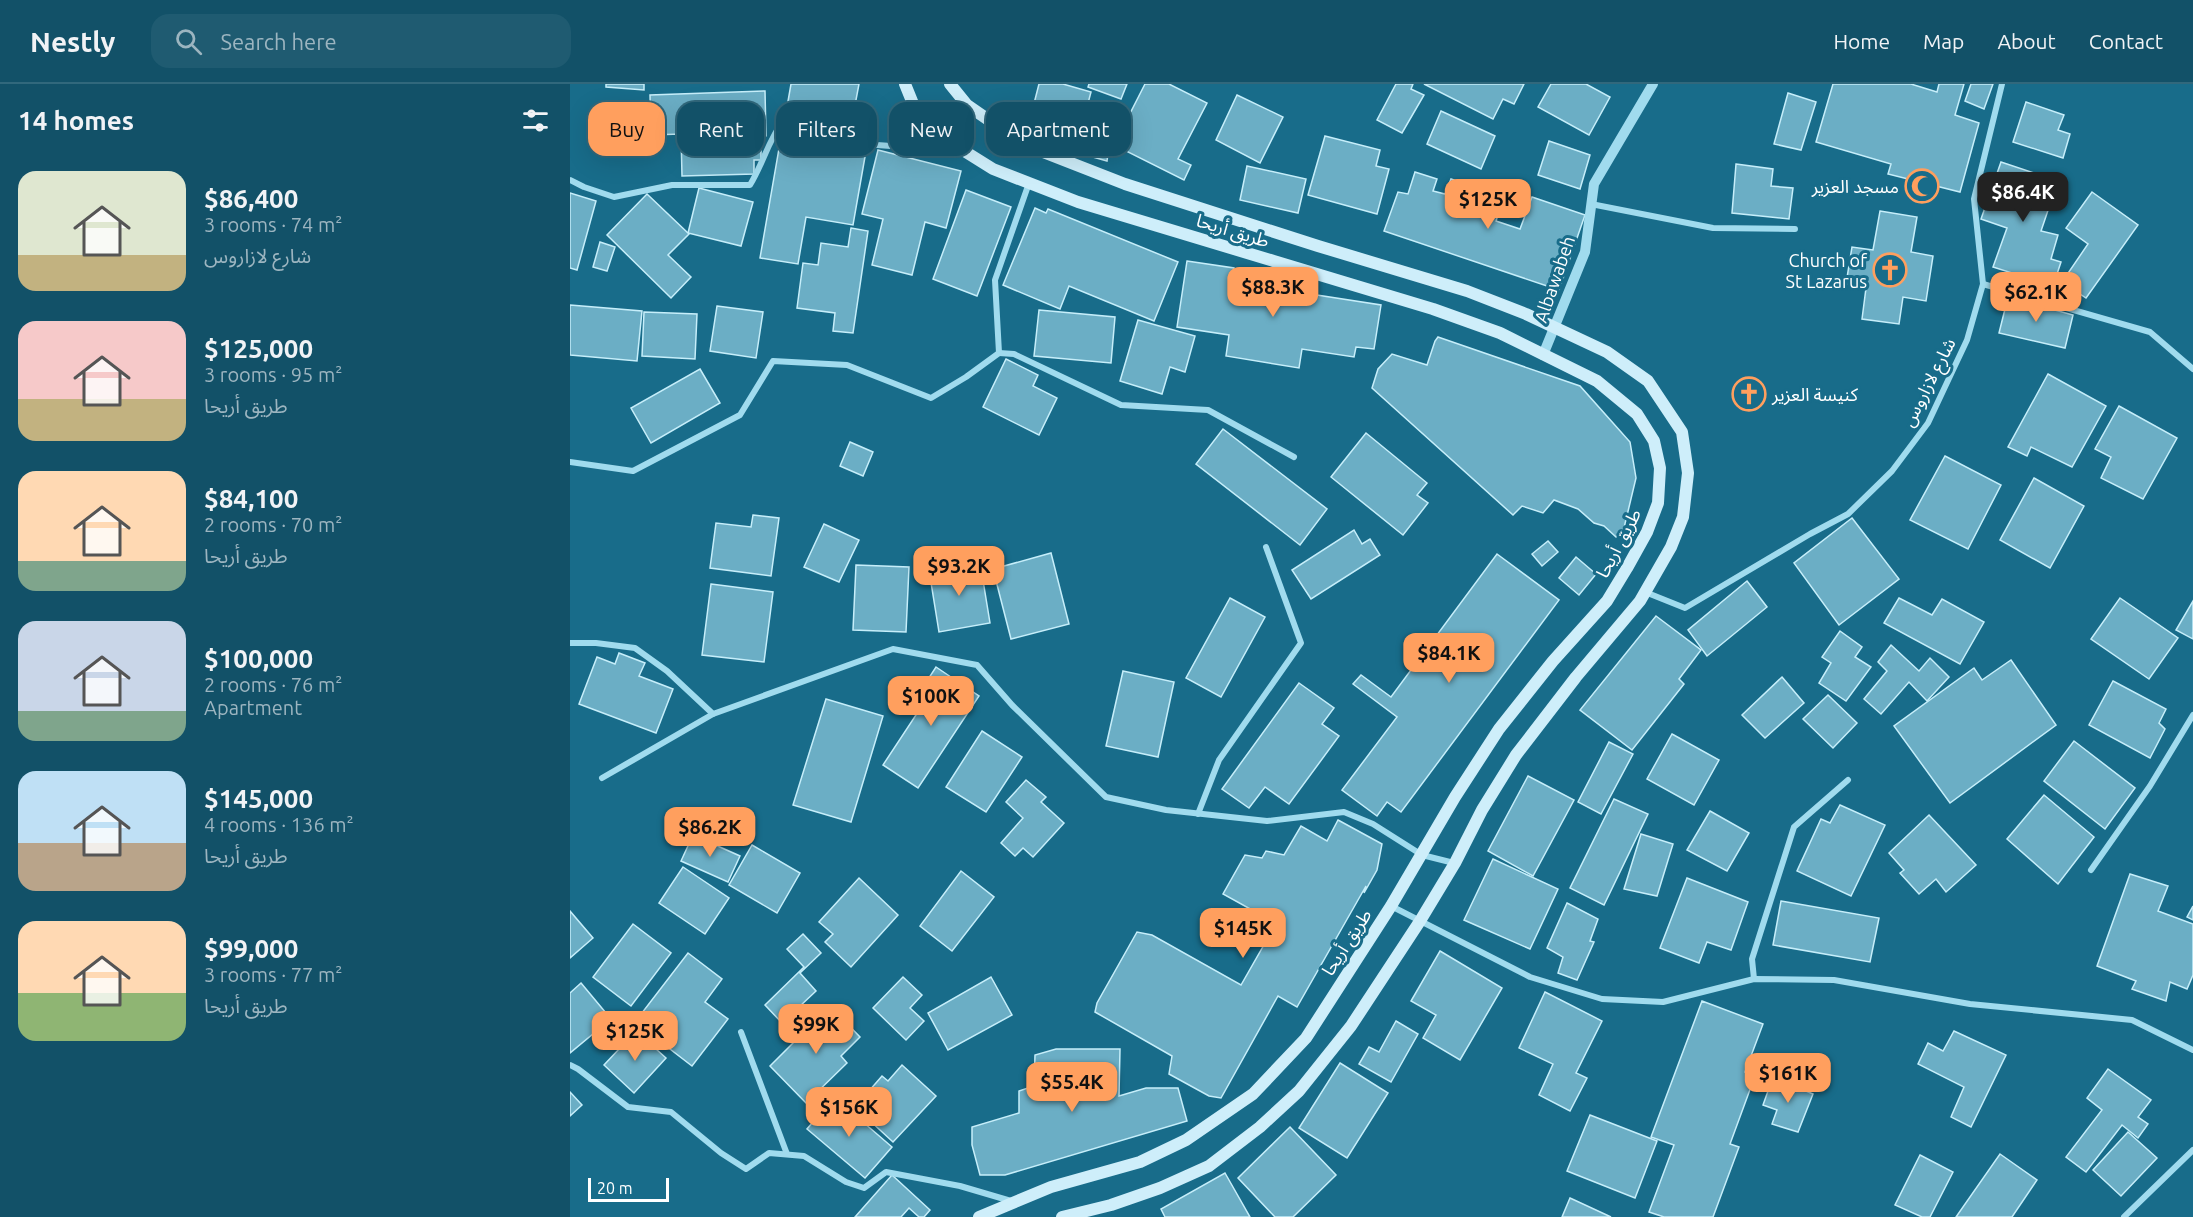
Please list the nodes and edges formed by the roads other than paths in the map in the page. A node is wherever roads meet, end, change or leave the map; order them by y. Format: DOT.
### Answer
graph roads {
  1 [pos="905,84"];
  2 [pos="950,84"];
  3 [pos="1653,84"];
  4 [pos="2002,84"];
  5 [pos="912,102"];
  6 [pos="889,146"];
  7 [pos="972,156"];
  8 [pos="570,180"];
  9 [pos="1029,183"];
  10 [pos="1591,204"];
  11 [pos="1795,229"];
  12 [pos="1983,284"];
  13 [pos="1556,327"];
  14 [pos="999,353"];
  15 [pos="1543,355"];
  16 [pos="2193,369"];
  17 [pos="1294,457"];
  18 [pos="570,462"];
  19 [pos="1266,547"];
  20 [pos="1645,592"];
  21 [pos="570,643"];
  22 [pos="713,714"];
  23 [pos="2193,715"];
  24 [pos="602,778"];
  25 [pos="1848,780"];
  26 [pos="1198,813"];
  27 [pos="1422,855"];
  28 [pos="1455,864"];
  29 [pos="2091,870"];
  30 [pos="1391,906"];
  31 [pos="1420,921"];
  32 [pos="1754,979"];
  33 [pos="741,1032"];
  34 [pos="2193,1050"];
  35 [pos="570,1065"];
  36 [pos="2193,1150"];
  37 [pos="787,1154"];
  38 [pos="1015,1202"];
  39 [pos="979,1217"];
  40 [pos="1062,1217"];
  41 [pos="2124,1217"];
  1 -- 5 [label="main road, طريق أريحا"];
  2 -- 13 [label="main road, طريق أريحا"];
  3 -- 10 [label="street, Albawabeh"];
  4 -- 12 [label="street, شارع لازاروس"];
  6 -- 8 [label="street"];
  7 -- 9 [label="main road, طريق أريحا"];
  9 -- 14 [label="street"];
  9 -- 15 [label="main road, طريق أريحا"];
  10 -- 11 [label="street"];
  10 -- 13 [label="street, Albawabeh"];
  12 -- 16 [label="street"];
  12 -- 20 [label="street, شارع لازاروس"];
  13 -- 15 [label="street, Albawabeh"];
  13 -- 20 [label="main road, طريق أريحا"];
  14 -- 17 [label="street"];
  14 -- 18 [label="street"];
  15 -- 27 [label="main road, طريق أريحا"];
  19 -- 26 [label="street"];
  20 -- 28 [label="main road, طريق أريحا"];
  21 -- 22 [label="street"];
  22 -- 24 [label="street"];
  22 -- 26 [label="street"];
  23 -- 29 [label="street"];
  25 -- 32 [label="street"];
  26 -- 27 [label="street"];
  27 -- 28 [label="street"];
  27 -- 30 [label="main road, طريق أريحا"];
  28 -- 31 [label="main road, طريق أريحا"];
  30 -- 31 [label="street"];
  30 -- 38 [label="main road, طريق أريحا"];
  31 -- 32 [label="street"];
  31 -- 40 [label="main road, طريق أريحا"];
  32 -- 34 [label="street"];
  33 -- 37 [label="street"];
  35 -- 37 [label="street"];
  36 -- 41 [label="street"];
  37 -- 38 [label="street"];
  38 -- 39 [label="main road, طريق أريحا"];
}
